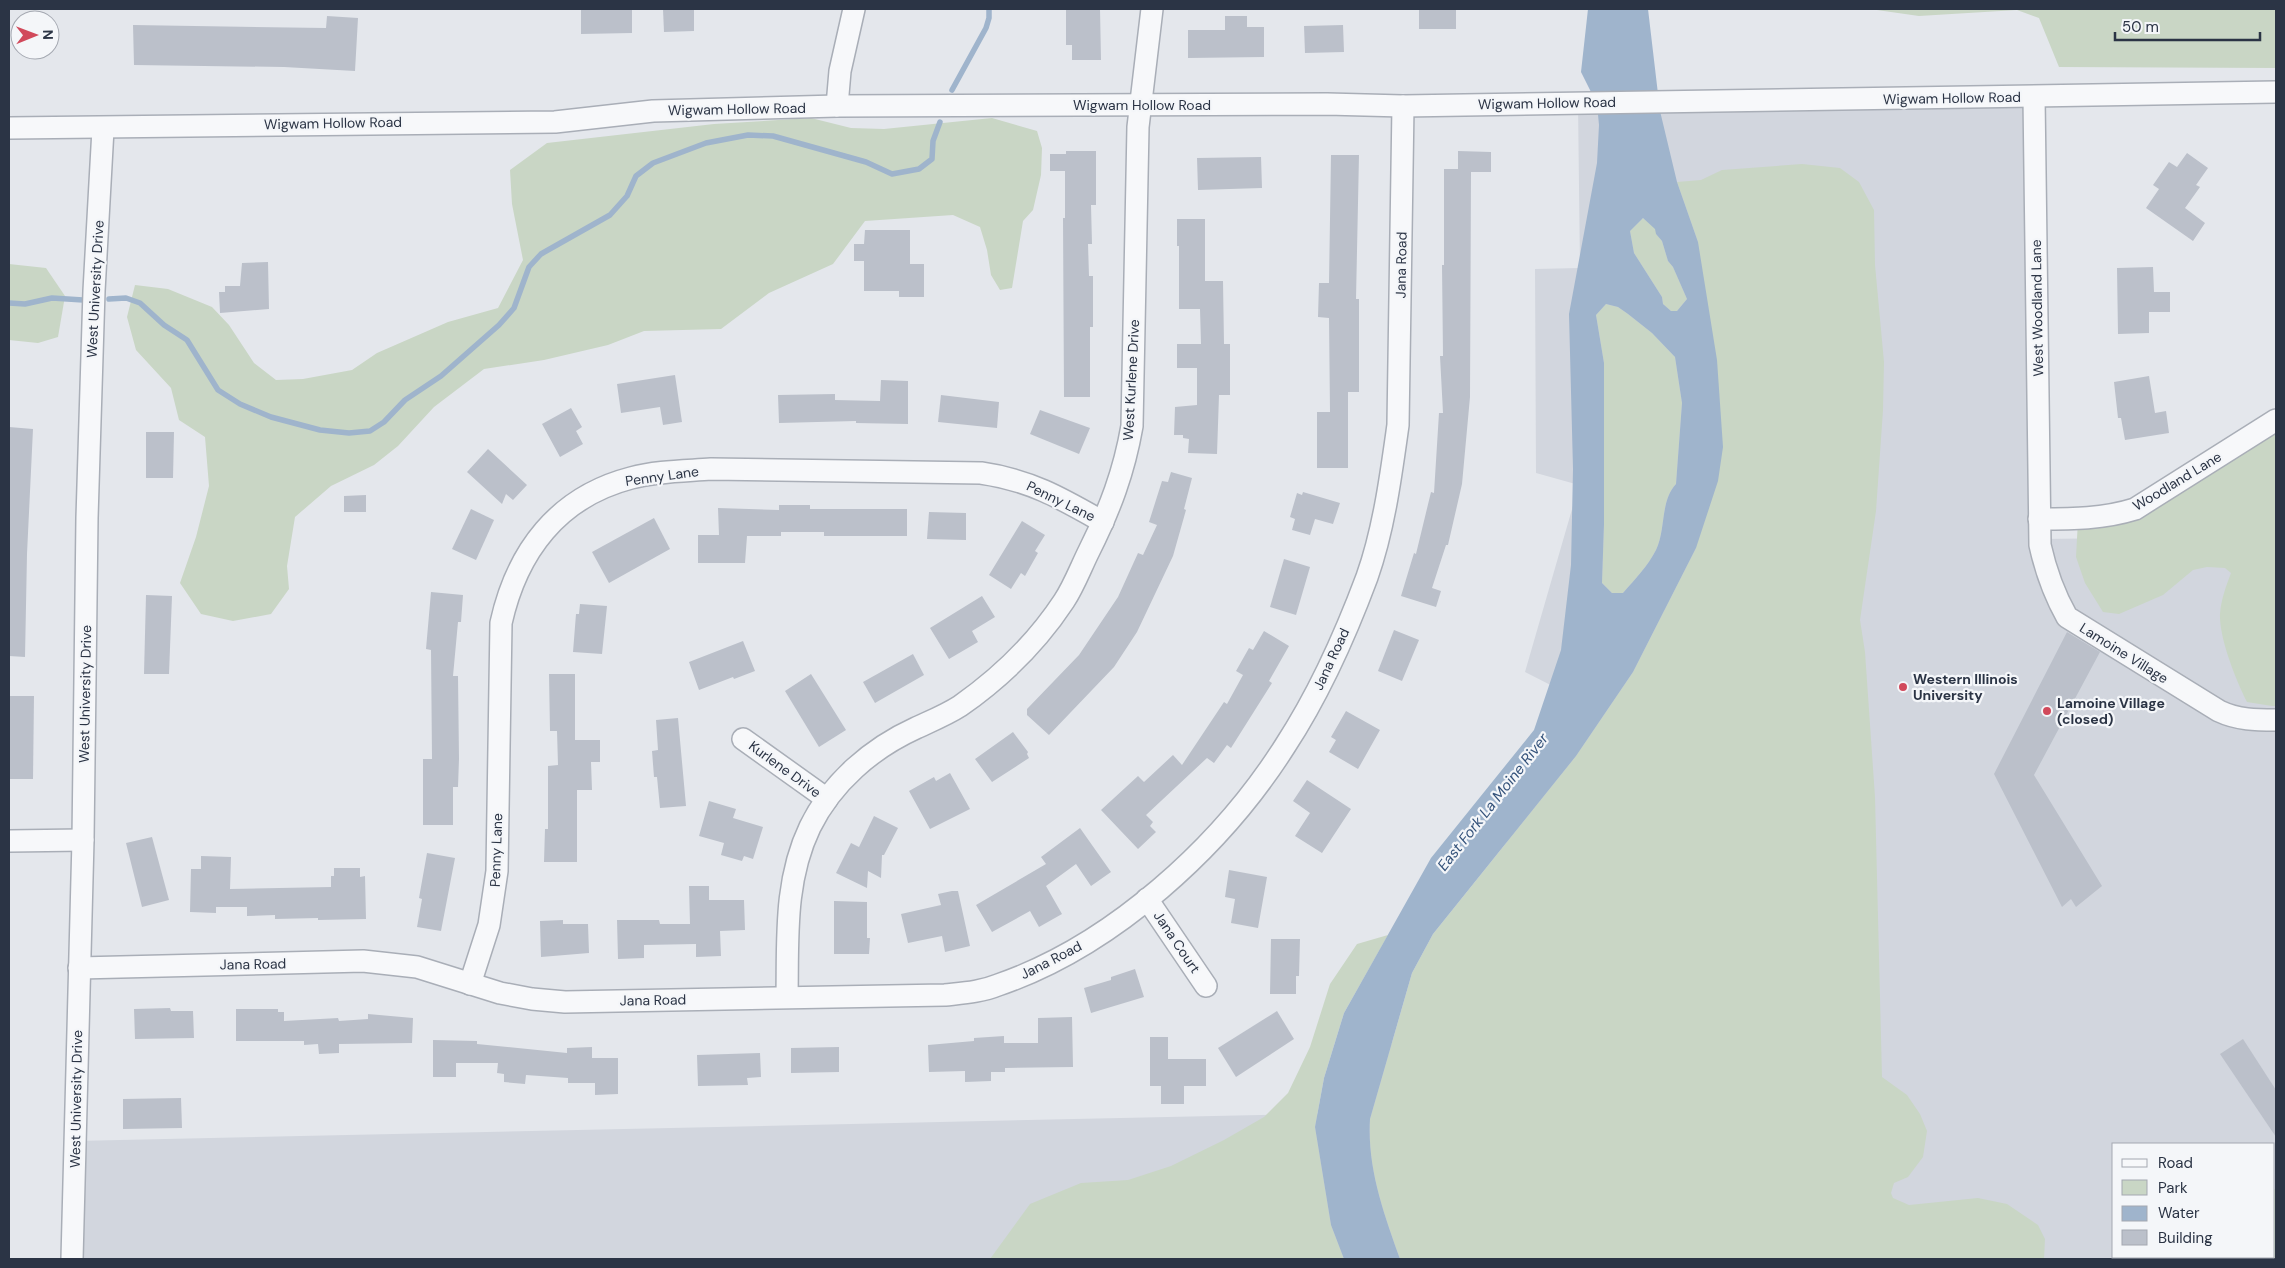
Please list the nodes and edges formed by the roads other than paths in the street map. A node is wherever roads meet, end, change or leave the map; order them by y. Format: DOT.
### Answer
graph roads {
  1 [pos="854,9"];
  2 [pos="1152,9"];
  3 [pos="2276,92"];
  4 [pos="2034,97"];
  5 [pos="1141,105"];
  6 [pos="837,106"];
  7 [pos="1403,106"];
  8 [pos="9,128"];
  9 [pos="103,129"];
  10 [pos="2276,420"];
  11 [pos="2039,519"];
  12 [pos="1103,522"];
  13 [pos="2276,720"];
  14 [pos="743,738"];
  15 [pos="827,799"];
  16 [pos="83,840"];
  17 [pos="9,841"];
  18 [pos="1147,899"];
  19 [pos="79,968"];
  20 [pos="470,984"];
  21 [pos="1206,986"];
  22 [pos="787,998"];
  23 [pos="72,1259"];
  1 -- 6 [label="street"];
  2 -- 5 [label="street, West Kurlene Drive"];
  3 -- 4 [label="street, Wigwam Hollow Road"];
  4 -- 7 [label="street, Wigwam Hollow Road"];
  4 -- 11 [label="street, West Woodland Lane"];
  5 -- 6 [label="street, Wigwam Hollow Road"];
  5 -- 7 [label="street, Wigwam Hollow Road"];
  5 -- 12 [label="street, West Kurlene Drive"];
  6 -- 9 [label="street, Wigwam Hollow Road"];
  7 -- 18 [label="street, Jana Road"];
  8 -- 9 [label="street, Wigwam Hollow Road"];
  9 -- 16 [label="street, West University Drive"];
  10 -- 11 [label="street, Woodland Lane"];
  11 -- 13 [label="street, Lamoine Village"];
  12 -- 15 [label="street, West Kurlene Drive"];
  12 -- 20 [label="street, Penny Lane"];
  14 -- 15 [label="street, Kurlene Drive"];
  15 -- 22 [label="street, West Kurlene Drive"];
  16 -- 17 [label="street"];
  16 -- 19 [label="street, West University Drive"];
  18 -- 21 [label="street, Jana Court"];
  18 -- 22 [label="street, Jana Road"];
  19 -- 20 [label="street, Jana Road"];
  19 -- 23 [label="street, West University Drive"];
  20 -- 22 [label="street, Jana Road"];
}
